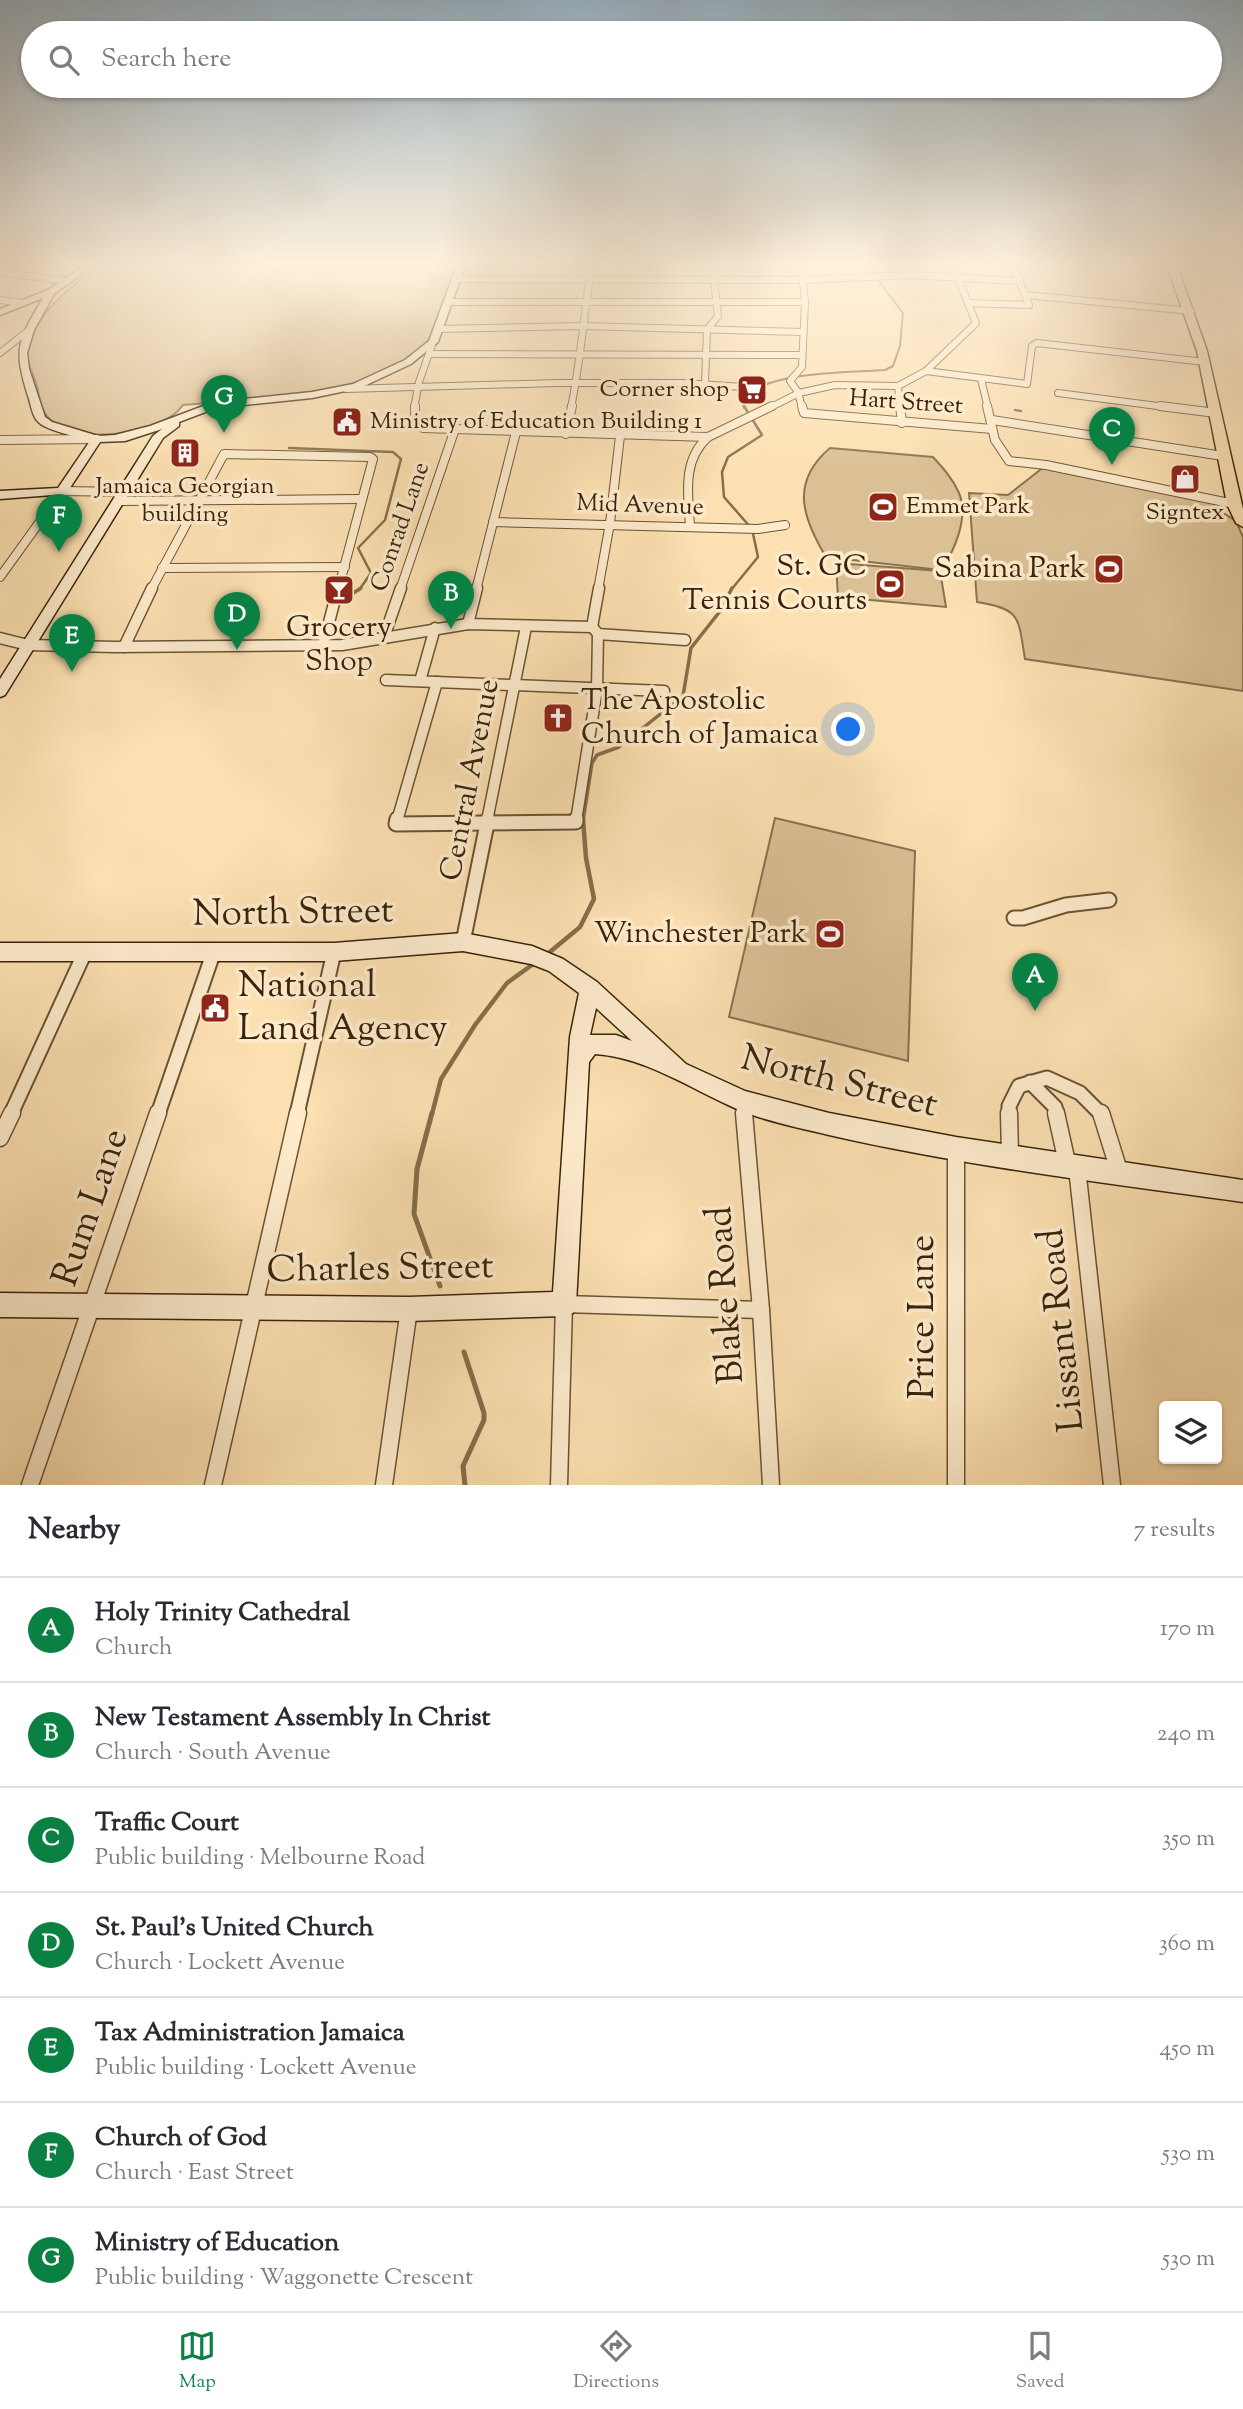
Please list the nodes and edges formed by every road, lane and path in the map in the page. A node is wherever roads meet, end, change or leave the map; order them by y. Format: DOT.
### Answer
graph roads {
  1 [pos="26,332"];
  2 [pos="28,332"];
  3 [pos="437,332"];
  4 [pos="582,332"];
  5 [pos="707,332"];
  6 [pos="803,332"];
  7 [pos="967,332"];
  8 [pos="1197,332"];
  9 [pos="433,342"];
  10 [pos="0,353"];
  11 [pos="429,354"];
  12 [pos="582,354"];
  13 [pos="706,354"];
  14 [pos="800,355"];
  15 [pos="408,362"];
  16 [pos="1205,362"];
  17 [pos="425,367"];
  18 [pos="926,371"];
  19 [pos="981,379"];
  20 [pos="575,383"];
  21 [pos="705,383"];
  22 [pos="373,384"];
  23 [pos="419,384"];
  24 [pos="898,386"];
  25 [pos="743,387"];
  26 [pos="799,393"];
  27 [pos="1058,393"];
  28 [pos="1216,414"];
  29 [pos="186,415"];
  30 [pos="902,423"];
  31 [pos="992,425"];
  32 [pos="455,429"];
  33 [pos="516,432"];
  34 [pos="566,434"];
  35 [pos="159,436"];
  36 [pos="620,436"];
  37 [pos="709,437"];
  38 [pos="117,438"];
  39 [pos="97,439"];
  40 [pos="0,440"];
  41 [pos="1223,456"];
  42 [pos="62,491"];
  43 [pos="0,495"];
  44 [pos="123,496"];
  45 [pos="361,499"];
  46 [pos="198,501"];
  47 [pos="1234,504"];
  48 [pos="493,522"];
  49 [pos="610,523"];
  50 [pos="1243,523"];
  51 [pos="785,525"];
  52 [pos="690,526"];
  53 [pos="345,567"];
  54 [pos="162,568"];
  55 [pos="0,577"];
  56 [pos="468,624"];
  57 [pos="526,627"];
  58 [pos="435,628"];
  59 [pos="595,631"];
  60 [pos="384,637"];
  61 [pos="0,638"];
  62 [pos="685,640"];
  63 [pos="28,645"];
  64 [pos="323,645"];
  65 [pos="124,647"];
  66 [pos="386,680"];
  67 [pos="420,681"];
  68 [pos="437,682"];
  69 [pos="514,684"];
  70 [pos="597,689"];
  71 [pos="0,691"];
  72 [pos="664,691"];
  73 [pos="487,823"];
  74 [pos="1109,900"];
  75 [pos="1014,918"];
  76 [pos="463,942"];
  77 [pos="214,951"];
  78 [pos="0,952"];
  79 [pos="85,952"];
  80 [pos="334,952"];
  81 [pos="590,989"];
  82 [pos="579,1058"];
  83 [pos="679,1071"];
  84 [pos="1030,1082"];
  85 [pos="1068,1088"];
  86 [pos="743,1101"];
  87 [pos="1055,1107"];
  88 [pos="0,1138"];
  89 [pos="956,1148"];
  90 [pos="1010,1158"];
  91 [pos="1072,1168"];
  92 [pos="1120,1174"];
  93 [pos="1243,1191"];
  94 [pos="564,1304"];
  95 [pos="0,1305"];
  96 [pos="91,1307"];
  97 [pos="253,1308"];
  98 [pos="409,1309"];
  99 [pos="761,1310"];
  100 [pos="30,1485"];
  101 [pos="213,1485"];
  102 [pos="384,1485"];
  103 [pos="559,1485"];
  104 [pos="771,1485"];
  105 [pos="956,1485"];
  106 [pos="1112,1485"];
  1 -- 10 [label="street"];
  2 -- 39 [label="main road"];
  3 -- 9 [label="main road"];
  4 -- 12 [label="street"];
  5 -- 13 [label="street"];
  6 -- 14 [label="street"];
  7 -- 18 [label="street"];
  8 -- 16 [label="main road"];
  9 -- 11 [label="street"];
  9 -- 15 [label="main road"];
  11 -- 12 [label="street"];
  11 -- 17 [label="street"];
  12 -- 13 [label="street"];
  12 -- 20 [label="street"];
  13 -- 14 [label="street"];
  13 -- 21 [label="street"];
  14 -- 26 [label="street"];
  15 -- 17 [label="street"];
  15 -- 22 [label="main road"];
  16 -- 19 [label="street"];
  16 -- 28 [label="main road"];
  17 -- 23 [label="street"];
  18 -- 19 [label="street"];
  18 -- 24 [label="street"];
  19 -- 31 [label="street"];
  20 -- 21 [label="street"];
  20 -- 23 [label="street"];
  20 -- 34 [label="street"];
  21 -- 25 [label="street"];
  22 -- 23 [label="street"];
  22 -- 29 [label="main road"];
  23 -- 32 [label="street"];
  24 -- 26 [label="street"];
  24 -- 30 [label="street"];
  26 -- 30 [label="street, Hart Street"];
  26 -- 37 [label="street"];
  27 -- 28 [label="street"];
  28 -- 41 [label="main road"];
  29 -- 35 [label="main road"];
  29 -- 38 [label="main road"];
  30 -- 31 [label="street, Hart Street"];
  31 -- 41 [label="street, Hart Street"];
  31 -- 47 [label="street"];
  32 -- 33 [label="street"];
  32 -- 60 [label="street, Conrad Lane"];
  33 -- 34 [label="street"];
  33 -- 48 [label="street"];
  34 -- 36 [label="street"];
  35 -- 38 [label="main road"];
  35 -- 44 [label="main road"];
  36 -- 37 [label="street"];
  36 -- 49 [label="street"];
  37 -- 52 [label="street"];
  38 -- 39 [label="main road"];
  39 -- 40 [label="street"];
  39 -- 42 [label="main road"];
  41 -- 47 [label="main road"];
  42 -- 43 [label="main road"];
  42 -- 44 [label="street"];
  42 -- 55 [label="street"];
  44 -- 46 [label="street"];
  44 -- 63 [label="main road"];
  45 -- 46 [label="street"];
  45 -- 46 [label="street"];
  45 -- 53 [label="street"];
  46 -- 54 [label="street"];
  47 -- 50 [label="main road"];
  48 -- 49 [label="street, Mid Avenue"];
  48 -- 56 [label="street"];
  49 -- 52 [label="street, Mid Avenue"];
  49 -- 59 [label="street"];
  51 -- 52 [label="street, Mid Avenue"];
  53 -- 54 [label="street"];
  53 -- 64 [label="street"];
  54 -- 65 [label="street"];
  56 -- 57 [label="street"];
  56 -- 58 [label="street"];
  57 -- 59 [label="street"];
  57 -- 69 [label="street, Central Avenue"];
  58 -- 60 [label="street"];
  58 -- 67 [label="street"];
  59 -- 62 [label="street"];
  59 -- 70 [label="street"];
  60 -- 64 [label="street"];
  61 -- 63 [label="street"];
  63 -- 65 [label="street"];
  63 -- 71 [label="main road"];
  64 -- 65 [label="street"];
  66 -- 67 [label="street"];
  67 -- 68 [label="street"];
  68 -- 69 [label="street"];
  68 -- 73 [label="street"];
  69 -- 70 [label="street"];
  69 -- 73 [label="street, Central Avenue"];
  70 -- 72 [label="street"];
  70 -- 73 [label="street"];
  73 -- 76 [label="street, Central Avenue"];
  74 -- 75 [label="street"];
  76 -- 80 [label="main road, North Street"];
  76 -- 81 [label="main road, North Street"];
  77 -- 79 [label="main road, North Street"];
  77 -- 80 [label="main road, North Street"];
  77 -- 96 [label="street, Rum Lane"];
  78 -- 79 [label="main road, North Street"];
  79 -- 88 [label="street"];
  80 -- 97 [label="street"];
  81 -- 82 [label="main road"];
  81 -- 83 [label="main road, North Street"];
  82 -- 83 [label="main road"];
  82 -- 94 [label="main road"];
  83 -- 86 [label="main road, North Street"];
  84 -- 85 [label="street"];
  84 -- 87 [label="street"];
  84 -- 90 [label="street"];
  85 -- 87 [label="street"];
  85 -- 92 [label="street"];
  86 -- 89 [label="main road, North Street"];
  86 -- 99 [label="street, Blake Road"];
  87 -- 91 [label="street, Lissant Road"];
  89 -- 90 [label="main road, North Street"];
  89 -- 105 [label="street, Price Lane"];
  90 -- 91 [label="main road, North Street"];
  91 -- 92 [label="main road, North Street"];
  91 -- 106 [label="street, Lissant Road"];
  92 -- 93 [label="main road, North Street"];
  94 -- 98 [label="main road, Charles Street"];
  94 -- 99 [label="street, Charles Street"];
  94 -- 103 [label="street"];
  95 -- 96 [label="main road, Charles Street"];
  96 -- 97 [label="main road, Charles Street"];
  96 -- 100 [label="street, Rum Lane"];
  97 -- 98 [label="main road, Charles Street"];
  97 -- 101 [label="street"];
  98 -- 102 [label="street"];
  99 -- 104 [label="street, Blake Road"];
}
